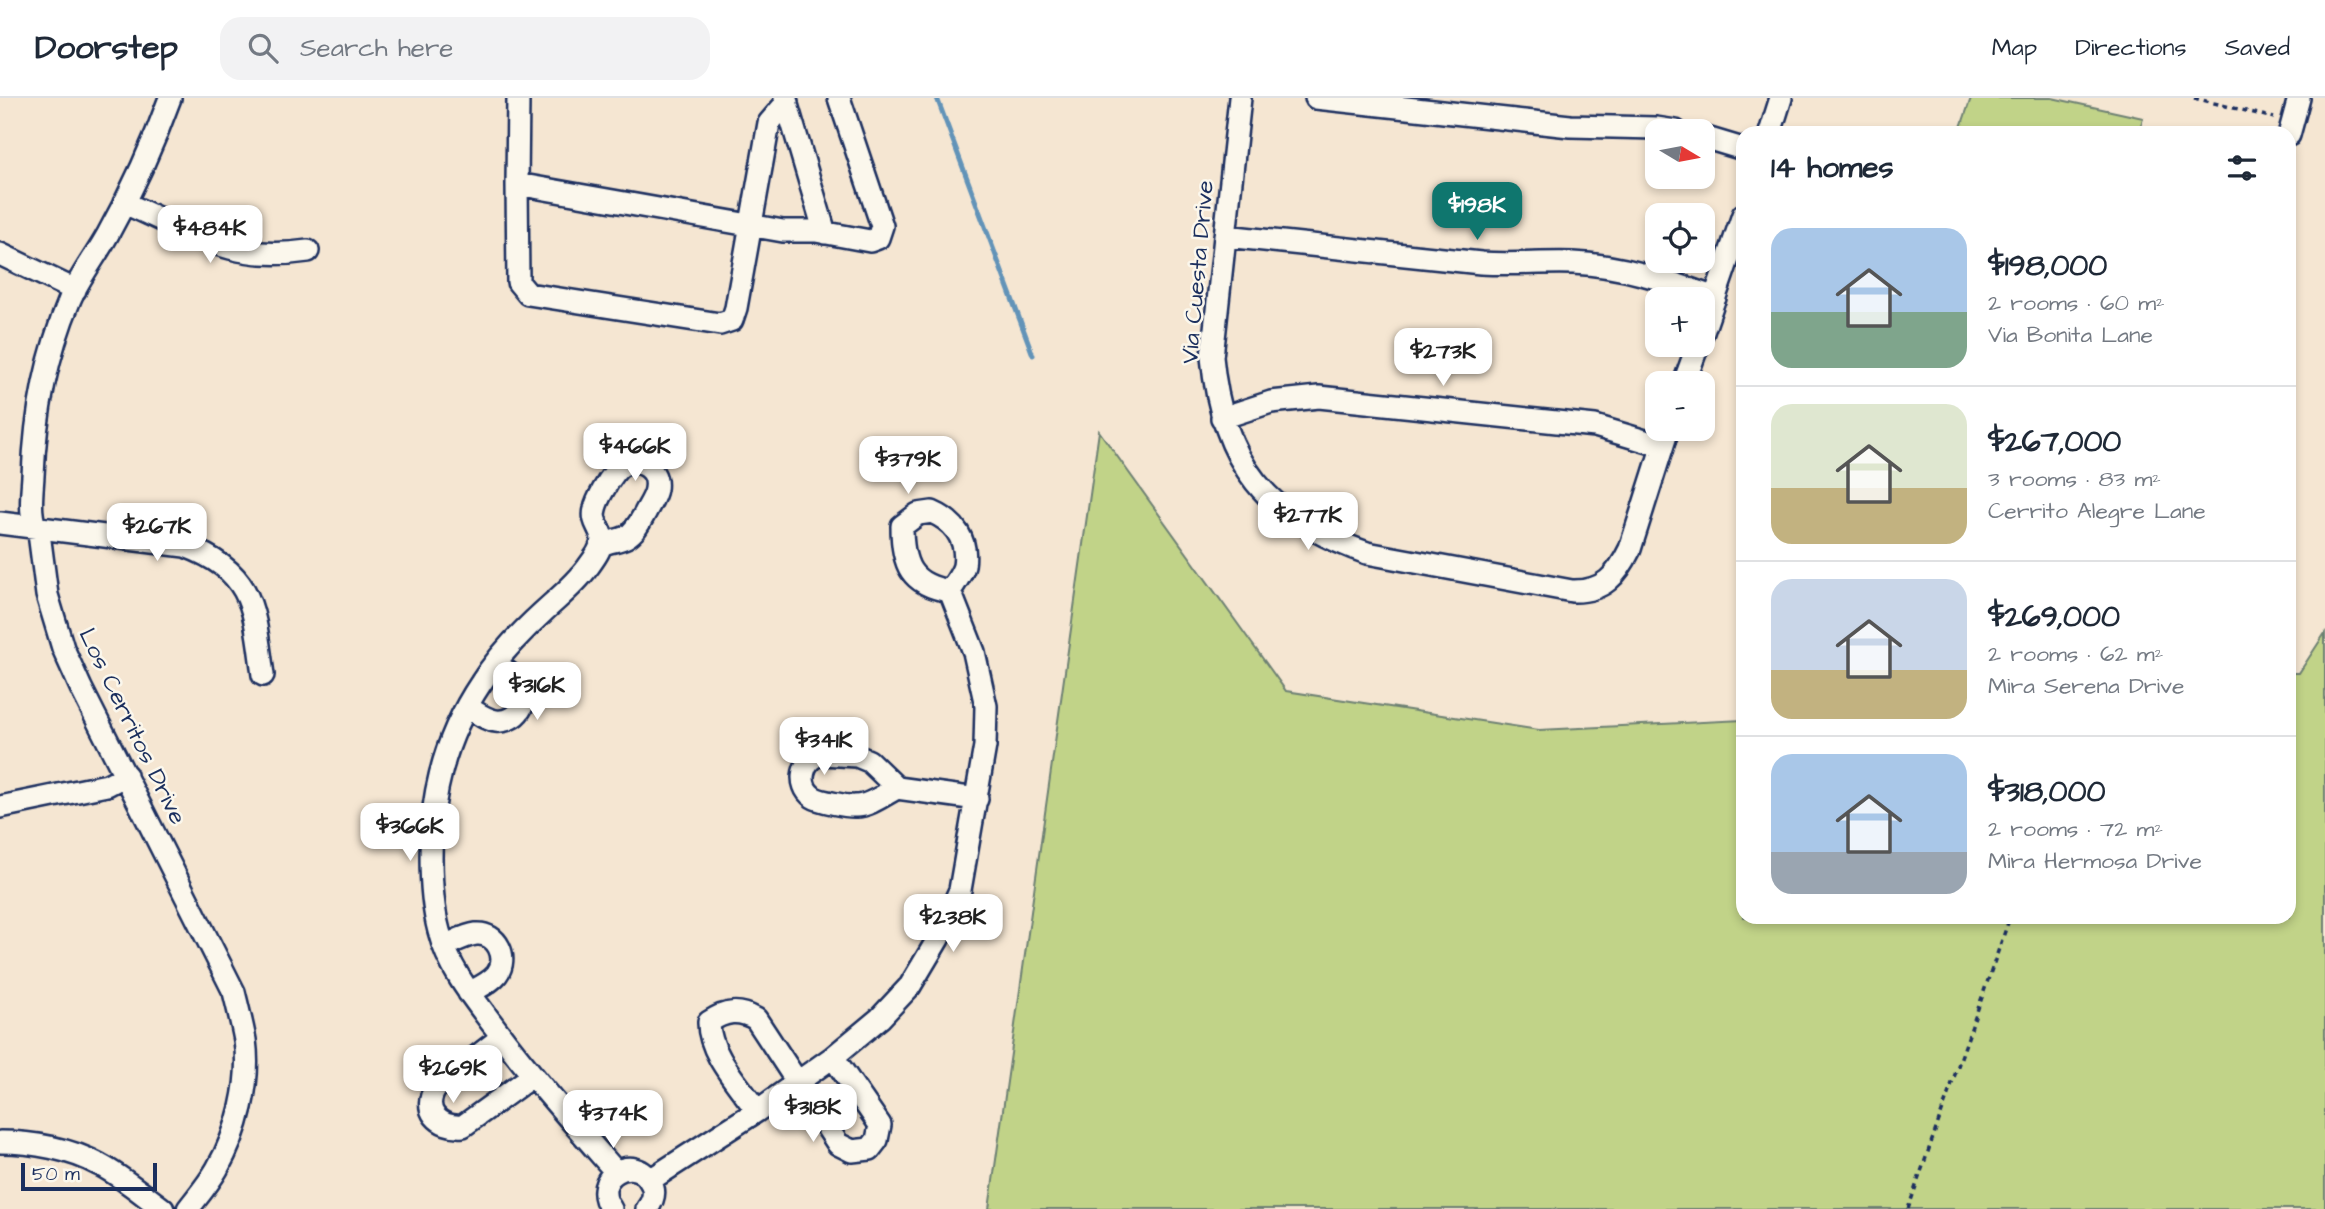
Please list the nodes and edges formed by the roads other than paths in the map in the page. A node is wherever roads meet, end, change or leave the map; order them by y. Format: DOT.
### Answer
graph roads {
  1 [pos="170,98"];
  2 [pos="518,98"];
  3 [pos="839,98"];
  4 [pos="1240,98"];
  5 [pos="1316,98"];
  6 [pos="1781,98"];
  7 [pos="2299,98"];
  8 [pos="786,100"];
  9 [pos="1772,126"];
  10 [pos="2284,126"];
  11 [pos="1645,128"];
  12 [pos="1715,141"];
  13 [pos="1736,147"];
  14 [pos="517,184"];
  15 [pos="124,203"];
  16 [pos="751,225"];
  17 [pos="825,233"];
  18 [pos="1226,236"];
  19 [pos="1736,236"];
  20 [pos="308,251"];
  21 [pos="0,254"];
  22 [pos="1683,287"];
  23 [pos="75,290"];
  24 [pos="1715,298"];
  25 [pos="1222,418"];
  26 [pos="1645,434"];
  27 [pos="1664,441"];
  28 [pos="0,523"];
  29 [pos="35,527"];
  30 [pos="601,545"];
  31 [pos="950,591"];
  32 [pos="495,663"];
  33 [pos="263,675"];
  34 [pos="467,707"];
  35 [pos="126,775"];
  36 [pos="897,788"];
  37 [pos="977,799"];
  38 [pos="0,807"];
  39 [pos="444,946"];
  40 [pos="469,993"];
  41 [pos="502,1037"];
  42 [pos="833,1057"];
  43 [pos="532,1076"];
  44 [pos="797,1083"];
  45 [pos="757,1111"];
  46 [pos="0,1142"];
  47 [pos="616,1172"];
  48 [pos="650,1180"];
  49 [pos="609,1208"];
  50 [pos="163,1209"];
  51 [pos="188,1209"];
  52 [pos="647,1209"];
  1 -- 15 [label="street, Los Cerritos Drive"];
  2 -- 14 [label="street"];
  3 -- 17 [label="street"];
  4 -- 18 [label="street, Via Cuesta Drive"];
  5 -- 11 [label="street"];
  6 -- 9 [label="street"];
  7 -- 10 [label="street"];
  8 -- 16 [label="street"];
  8 -- 17 [label="street"];
  12 -- 13 [label="street"];
  14 -- 16 [label="street"];
  14 -- 16 [label="street"];
  15 -- 20 [label="street"];
  15 -- 23 [label="street, Los Cerritos Drive"];
  16 -- 17 [label="street"];
  18 -- 22 [label="street"];
  18 -- 25 [label="street, Via Cuesta Drive"];
  19 -- 24 [label="street"];
  21 -- 23 [label="street"];
  23 -- 29 [label="street, Los Cerritos Drive"];
  25 -- 26 [label="street"];
  25 -- 27 [label="street, Via Cuesta Drive"];
  28 -- 29 [label="street"];
  29 -- 33 [label="street"];
  29 -- 35 [label="street, Los Cerritos Drive"];
  30 -- 32 [label="street"];
  31 -- 37 [label="street"];
  32 -- 34 [label="street"];
  32 -- 34 [label="street"];
  34 -- 39 [label="street"];
  35 -- 38 [label="street"];
  35 -- 51 [label="street, Los Cerritos Drive"];
  36 -- 37 [label="street"];
  37 -- 42 [label="street"];
  39 -- 40 [label="street"];
  39 -- 40 [label="street"];
  40 -- 41 [label="street"];
  41 -- 43 [label="street"];
  41 -- 43 [label="street"];
  42 -- 44 [label="street"];
  42 -- 44 [label="street"];
  43 -- 47 [label="street"];
  44 -- 45 [label="street"];
  44 -- 45 [label="street"];
  45 -- 48 [label="street"];
  46 -- 50 [label="street"];
  47 -- 48 [label="street"];
  47 -- 49 [label="street"];
  48 -- 52 [label="street"];
}
